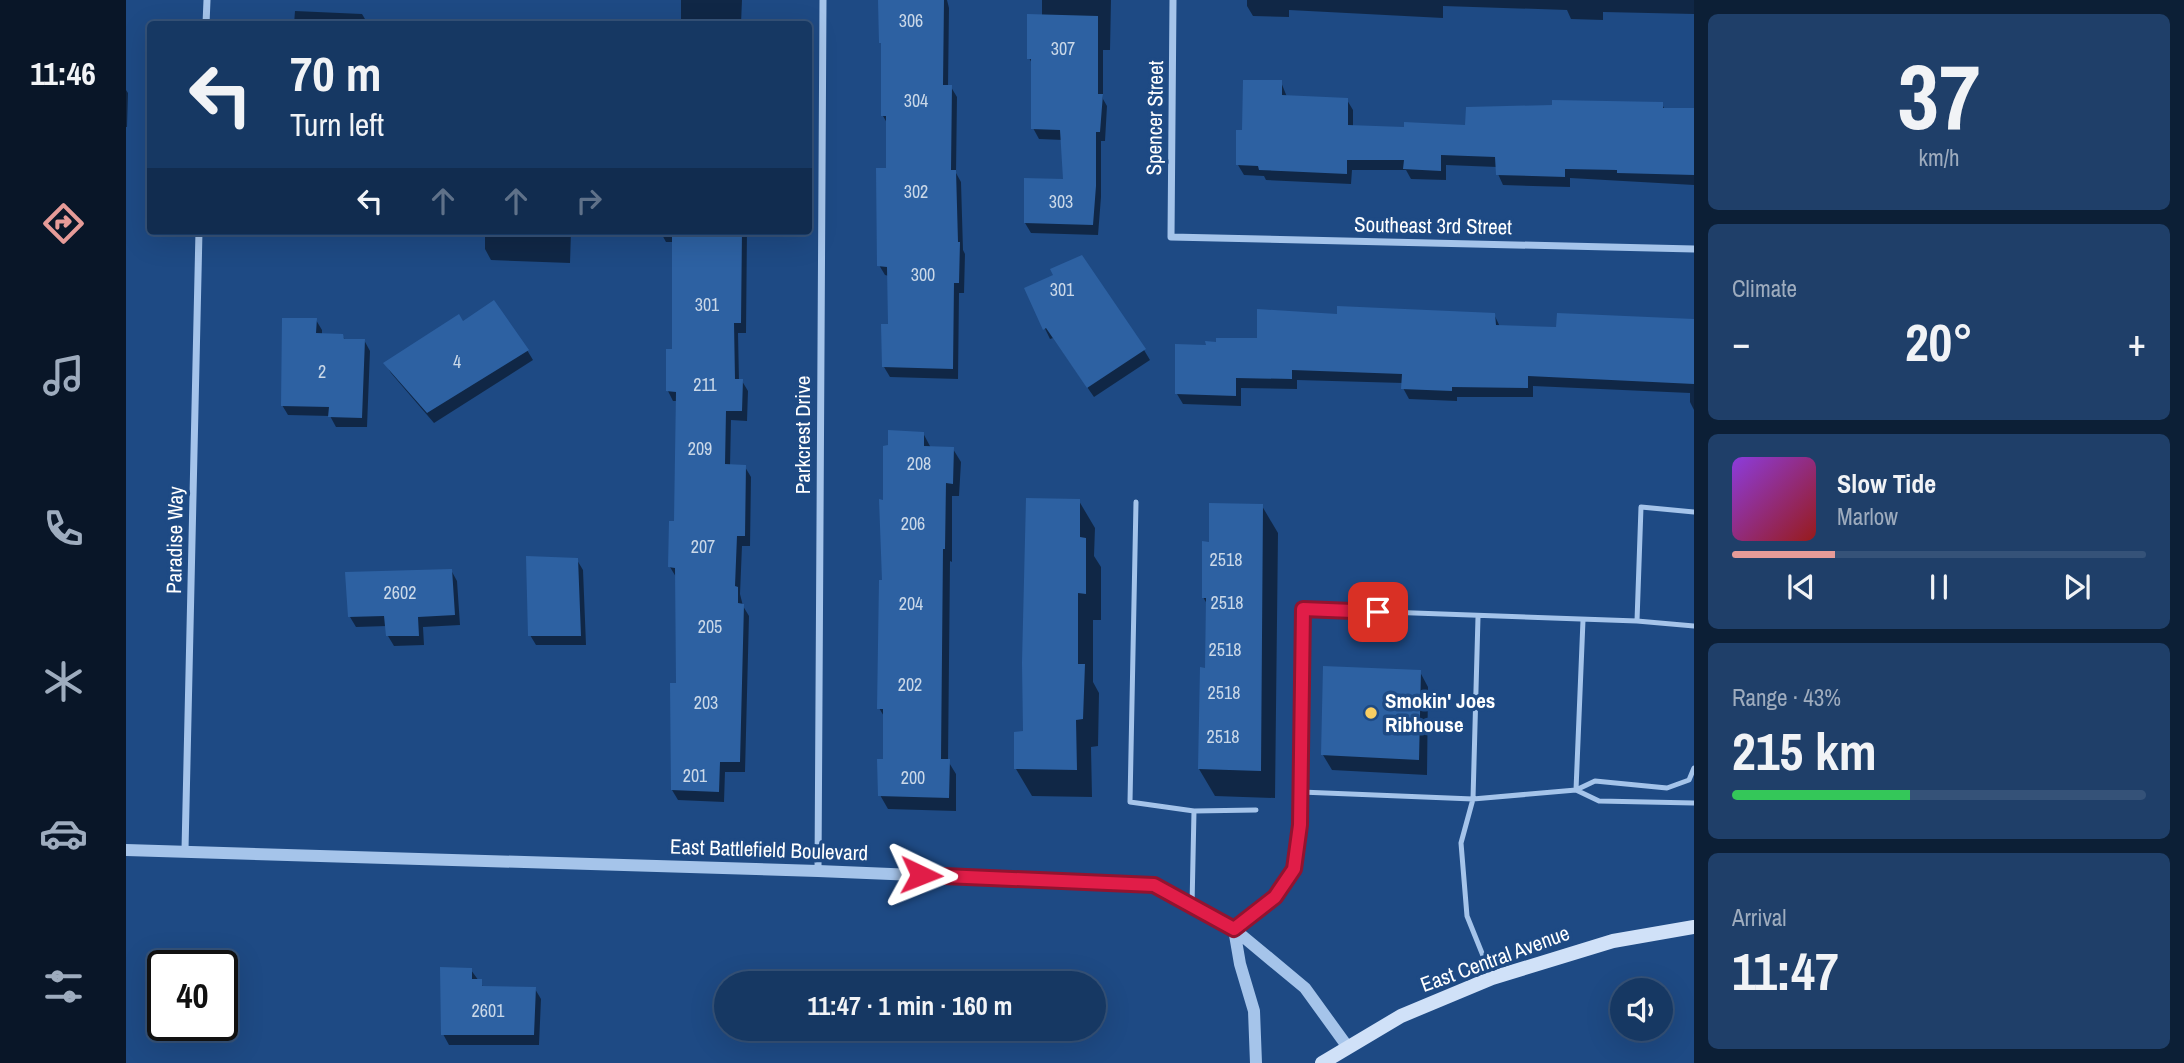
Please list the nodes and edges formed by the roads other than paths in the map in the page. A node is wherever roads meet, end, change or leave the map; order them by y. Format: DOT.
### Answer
graph roads {
  1 [pos="207,0"];
  2 [pos="823,0"];
  3 [pos="1173,0"];
  4 [pos="206,21"];
  5 [pos="199,235"];
  6 [pos="1171,237"];
  7 [pos="1694,249"];
  8 [pos="1136,502"];
  9 [pos="1694,512"];
  10 [pos="1478,617"];
  11 [pos="1583,620"];
  12 [pos="1637,621"];
  13 [pos="1694,626"];
  14 [pos="1694,768"];
  15 [pos="1576,790"];
  16 [pos="1301,792"];
  17 [pos="1473,799"];
  18 [pos="1694,803"];
  19 [pos="1256,810"];
  20 [pos="1194,811"];
  21 [pos="126,850"];
  22 [pos="185,850"];
  23 [pos="818,871"];
  24 [pos="1192,906"];
  25 [pos="1694,927"];
  26 [pos="1234,929"];
  27 [pos="1492,978"];
  28 [pos="1347,1046"];
  29 [pos="1256,1063"];
  30 [pos="1322,1063"];
  1 -- 4 [label="street"];
  2 -- 23 [label="street, Parkcrest Drive"];
  3 -- 6 [label="street, Spencer Street"];
  5 -- 22 [label="street, Paradise Way"];
  6 -- 7 [label="street, Southeast 3rd Street"];
  8 -- 20 [label="lane"];
  9 -- 12 [label="lane"];
  10 -- 11 [label="lane"];
  10 -- 16 [label="lane"];
  10 -- 17 [label="lane"];
  11 -- 12 [label="lane"];
  11 -- 15 [label="lane"];
  12 -- 13 [label="lane"];
  14 -- 15 [label="lane"];
  15 -- 17 [label="lane"];
  15 -- 18 [label="lane"];
  16 -- 17 [label="lane"];
  16 -- 26 [label="lane"];
  17 -- 27 [label="lane"];
  19 -- 20 [label="lane"];
  20 -- 24 [label="lane"];
  21 -- 22 [label="street, East Battlefield Boulevard"];
  22 -- 23 [label="street, East Battlefield Boulevard"];
  23 -- 24 [label="street, East Battlefield Boulevard"];
  24 -- 26 [label="street, East Battlefield Boulevard"];
  25 -- 27 [label="main road, East Central Avenue"];
  26 -- 28 [label="street, East Battlefield Boulevard"];
  26 -- 29 [label="street"];
  27 -- 28 [label="main road, East Central Avenue"];
  28 -- 30 [label="main road, East Central Avenue"];
}
